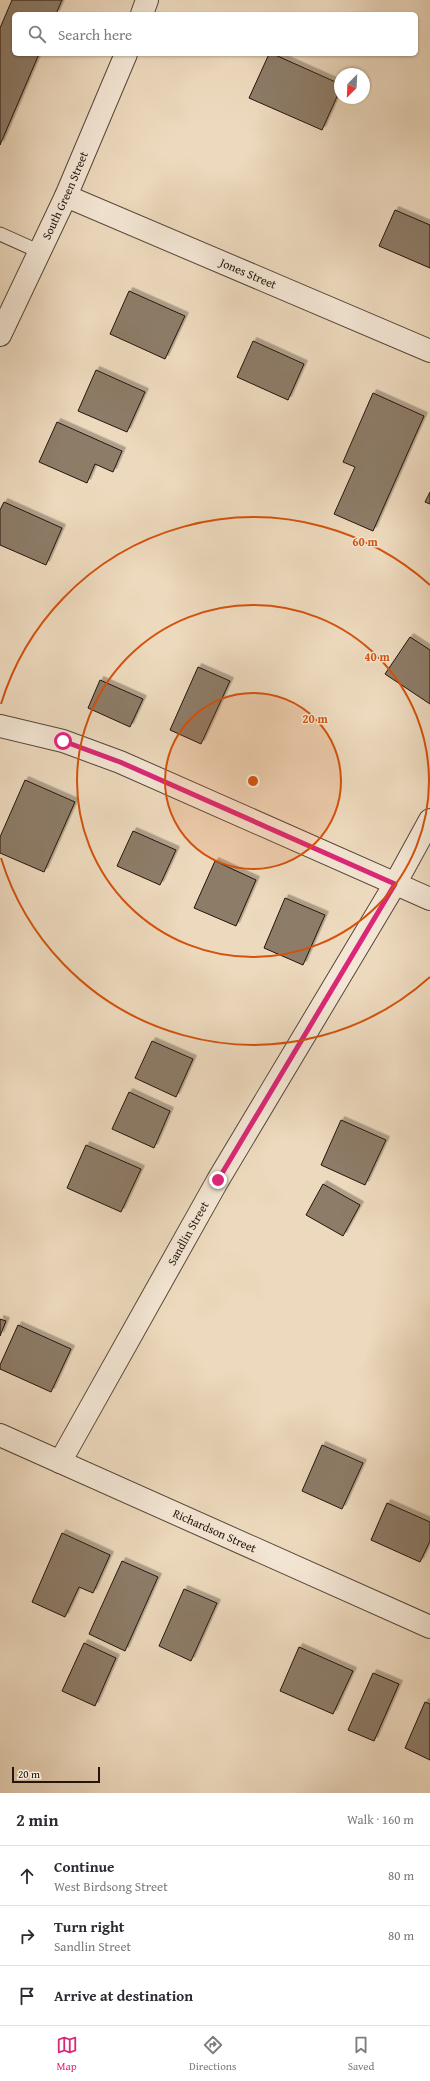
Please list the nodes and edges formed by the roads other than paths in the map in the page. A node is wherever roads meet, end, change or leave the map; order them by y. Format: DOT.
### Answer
graph roads {
  1 [pos="147,0"];
  2 [pos="143,12"];
  3 [pos="125,56"];
  4 [pos="66,196"];
  5 [pos="0,234"];
  6 [pos="38,251"];
  7 [pos="0,335"];
  8 [pos="430,351"];
  9 [pos="0,712"];
  10 [pos="0,726"];
  11 [pos="45,736"];
  12 [pos="430,820"];
  13 [pos="395,884"];
  14 [pos="430,899"];
  15 [pos="0,1435"];
  16 [pos="60,1462"];
  17 [pos="430,1627"];
  1 -- 2 [label="street"];
  3 -- 4 [label="street, South Green Street"];
  4 -- 6 [label="street, South Green Street"];
  4 -- 8 [label="street, Jones Street"];
  5 -- 6 [label="lane"];
  6 -- 7 [label="street, South Green Street"];
  9 -- 11 [label="street"];
  10 -- 11 [label="street"];
  11 -- 13 [label="street"];
  12 -- 13 [label="street, Sandlin Street"];
  13 -- 14 [label="street"];
  13 -- 16 [label="street, Sandlin Street"];
  15 -- 16 [label="street, Richardson Street"];
  16 -- 17 [label="street, Richardson Street"];
}
